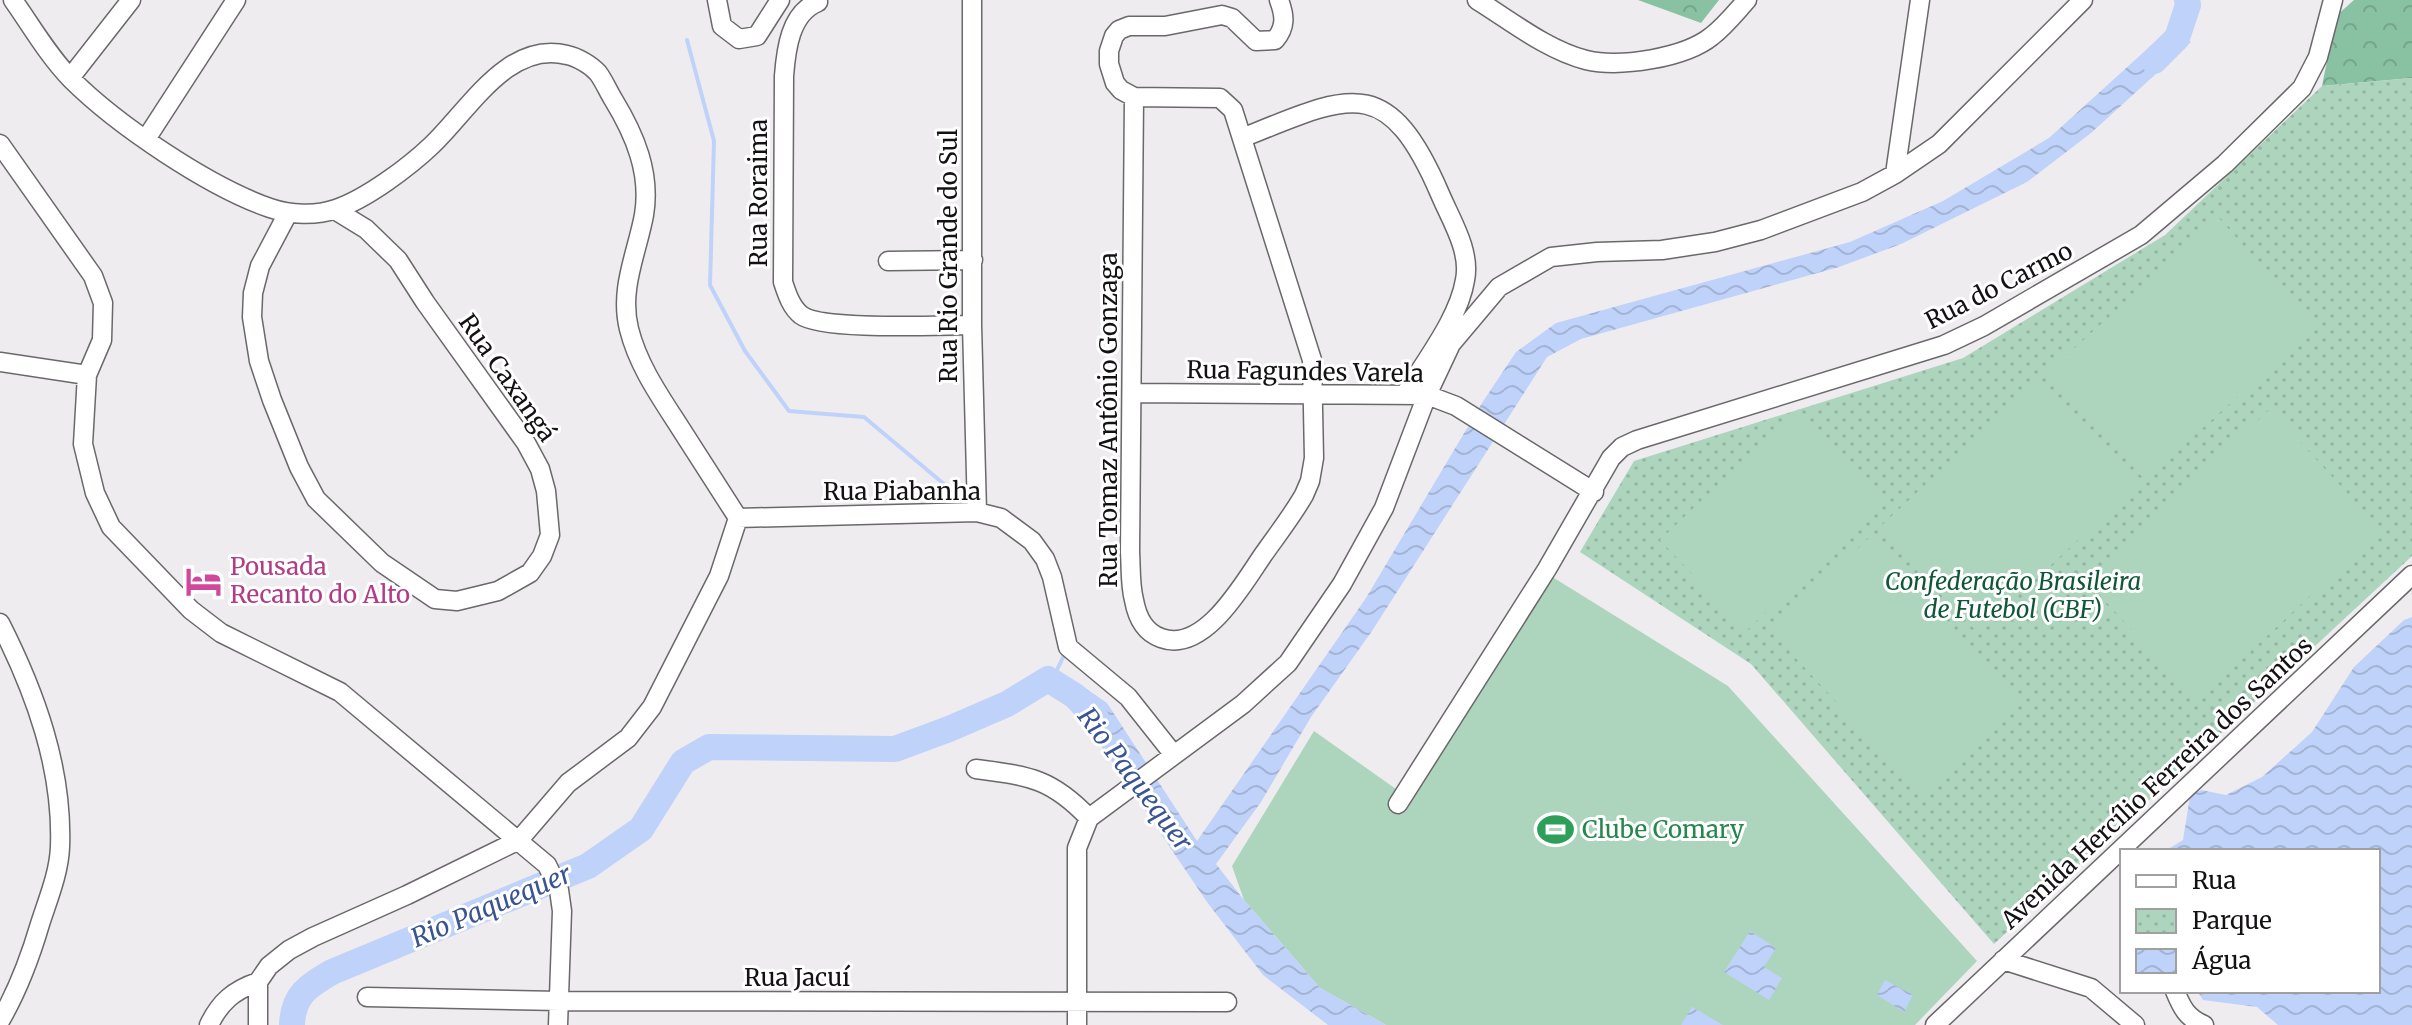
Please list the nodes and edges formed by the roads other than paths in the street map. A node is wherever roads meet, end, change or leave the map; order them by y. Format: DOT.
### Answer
graph roads {
  1 [pos="13,0"];
  2 [pos="131,0"];
  3 [pos="236,0"];
  4 [pos="717,0"];
  5 [pos="780,0"];
  6 [pos="972,0"];
  7 [pos="1279,0"];
  8 [pos="1477,0"];
  9 [pos="1747,0"];
  10 [pos="1920,0"];
  11 [pos="2083,0"];
  12 [pos="2333,0"];
  13 [pos="806,3"];
  14 [pos="70,78"];
  15 [pos="1134,97"];
  16 [pos="1242,138"];
  17 [pos="146,139"];
  18 [pos="0,144"];
  19 [pos="1895,174"];
  20 [pos="335,210"];
  21 [pos="288,213"];
  22 [pos="973,260"];
  23 [pos="888,261"];
  24 [pos="972,325"];
  25 [pos="0,362"];
  26 [pos="87,375"];
  27 [pos="1133,393"];
  28 [pos="1312,393"];
  29 [pos="1406,393"];
  30 [pos="1427,395"];
  31 [pos="1594,492"];
  32 [pos="977,512"];
  33 [pos="738,518"];
  34 [pos="2412,575"];
  35 [pos="0,623"];
  36 [pos="1174,755"];
  37 [pos="976,769"];
  38 [pos="1398,804"];
  39 [pos="1089,818"];
  40 [pos="519,840"];
  41 [pos="2124,849"];
  42 [pos="2120,853"];
  43 [pos="2003,960"];
  44 [pos="258,982"];
  45 [pos="2176,993"];
  46 [pos="367,997"];
  47 [pos="559,1001"];
  48 [pos="1227,1002"];
  49 [pos="1077,1003"];
  50 [pos="0,1021"];
  51 [pos="209,1025"];
  52 [pos="258,1025"];
  53 [pos="558,1025"];
  54 [pos="1077,1025"];
  55 [pos="1935,1025"];
  56 [pos="2135,1025"];
  57 [pos="2204,1025"];
  1 -- 14 [label="street"];
  2 -- 14 [label="street"];
  3 -- 17 [label="street"];
  4 -- 5 [label="street"];
  6 -- 22 [label="street, Rua Rio Grande do Sul"];
  7 -- 15 [label="street"];
  8 -- 9 [label="street"];
  10 -- 19 [label="street"];
  11 -- 19 [label="street"];
  12 -- 31 [label="street, Rua do Carmo"];
  13 -- 24 [label="street, Rua Roraima"];
  14 -- 17 [label="street"];
  15 -- 16 [label="street, Rua Tomaz Antônio Gonzaga"];
  15 -- 27 [label="street, Rua Tomaz Antônio Gonzaga"];
  16 -- 28 [label="street, Rua Tomaz Antônio Gonzaga"];
  16 -- 29 [label="street"];
  17 -- 21 [label="street"];
  18 -- 26 [label="street"];
  19 -- 30 [label="street"];
  20 -- 21 [label="street"];
  20 -- 21 [label="street, Rua Caxangá"];
  20 -- 33 [label="street"];
  22 -- 23 [label="street"];
  22 -- 24 [label="street, Rua Rio Grande do Sul"];
  24 -- 32 [label="street, Rua Rio Grande do Sul"];
  25 -- 26 [label="street"];
  26 -- 40 [label="street"];
  27 -- 28 [label="street, Rua Fagundes Varela"];
  27 -- 28 [label="street, Rua Tomaz Antônio Gonzaga"];
  28 -- 29 [label="street, Rua Fagundes Varela"];
  29 -- 30 [label="street, Rua Fagundes Varela"];
  30 -- 31 [label="street, Rua Fagundes Varela"];
  30 -- 36 [label="street"];
  31 -- 38 [label="street, Rua do Carmo"];
  32 -- 33 [label="street, Rua Piabanha"];
  32 -- 36 [label="street, Rua Piabanha"];
  33 -- 40 [label="street"];
  34 -- 41 [label="street, Avenida Hercílio Ferreira dos Santos"];
  35 -- 50 [label="street"];
  36 -- 39 [label="street"];
  37 -- 39 [label="street"];
  39 -- 49 [label="street"];
  40 -- 44 [label="street"];
  40 -- 47 [label="street"];
  42 -- 43 [label="street, Avenida Hercílio Ferreira dos Santos"];
  43 -- 55 [label="street, Avenida Hercílio Ferreira dos Santos"];
  43 -- 56 [label="street"];
  44 -- 51 [label="street"];
  44 -- 52 [label="street"];
  45 -- 57 [label="street"];
  46 -- 47 [label="street, Rua Jacuí"];
  47 -- 49 [label="street, Rua Jacuí"];
  47 -- 53 [label="street"];
  48 -- 49 [label="street, Rua Jacuí"];
  49 -- 54 [label="street"];
}
